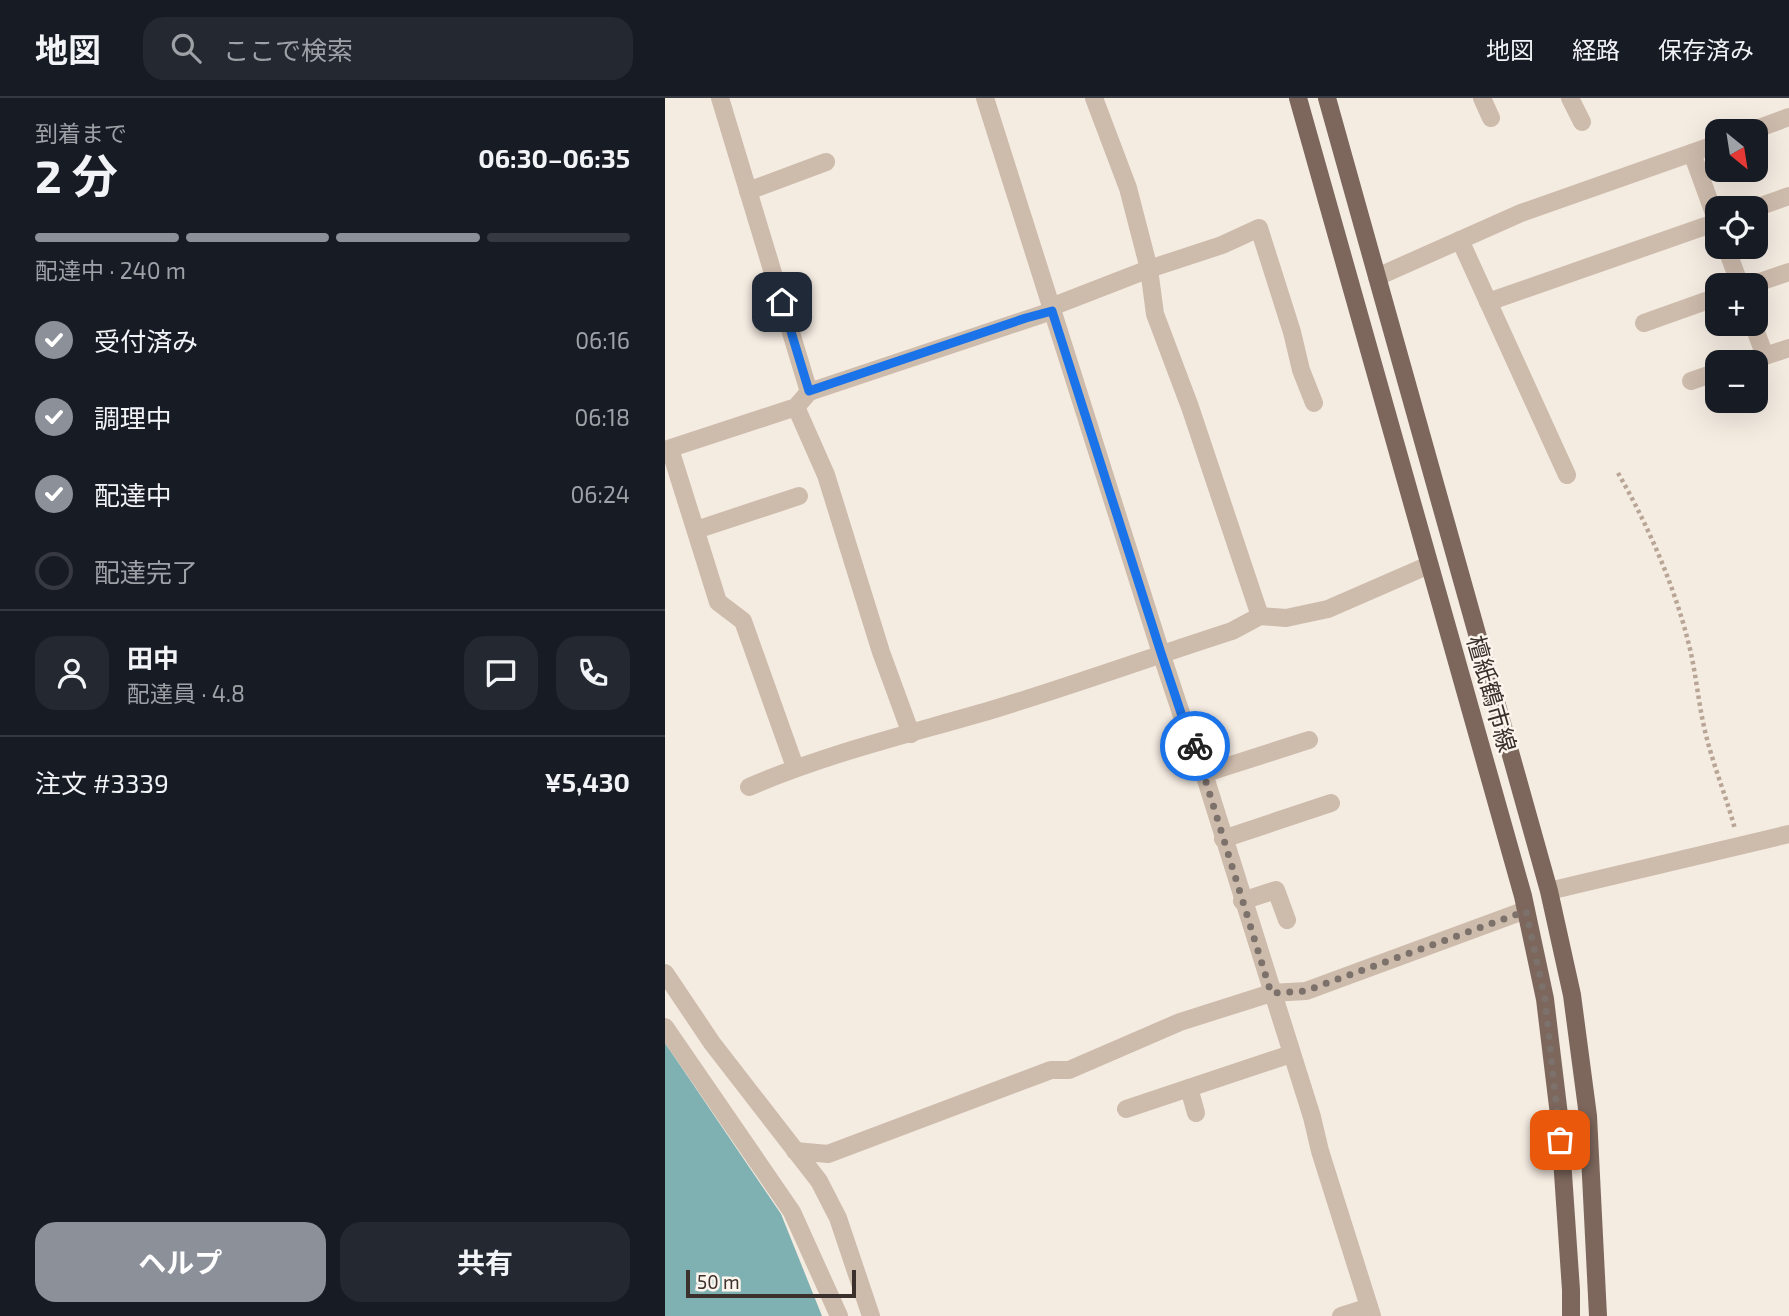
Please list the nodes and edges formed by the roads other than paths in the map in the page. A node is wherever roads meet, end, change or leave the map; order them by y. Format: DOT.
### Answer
graph roads {
  1 [pos="720,98"];
  2 [pos="985,98"];
  3 [pos="1094,98"];
  4 [pos="1298,98"];
  5 [pos="1327,98"];
  6 [pos="1482,98"];
  7 [pos="1570,98"];
  8 [pos="1492,117"];
  9 [pos="1789,117"];
  10 [pos="1582,122"];
  11 [pos="1768,125"];
  12 [pos="1705,148"];
  13 [pos="1692,153"];
  14 [pos="826,162"];
  15 [pos="748,191"];
  16 [pos="1708,196"];
  17 [pos="1789,196"];
  18 [pos="1768,203"];
  19 [pos="1705,226"];
  20 [pos="1460,240"];
  21 [pos="1150,269"];
  22 [pos="1789,272"];
  23 [pos="1377,276"];
  24 [pos="1768,279"];
  25 [pos="1705,301"];
  26 [pos="1488,302"];
  27 [pos="1052,309"];
  28 [pos="1644,323"];
  29 [pos="1789,348"];
  30 [pos="1768,355"];
  31 [pos="1705,376"];
  32 [pos="1691,381"];
  33 [pos="809,391"];
  34 [pos="1314,403"];
  35 [pos="796,407"];
  36 [pos="667,449"];
  37 [pos="1567,475"];
  38 [pos="799,496"];
  39 [pos="696,530"];
  40 [pos="1429,565"];
  41 [pos="1260,617"];
  42 [pos="1161,653"];
  43 [pos="911,734"];
  44 [pos="1309,740"];
  45 [pos="795,767"];
  46 [pos="1203,774"];
  47 [pos="749,787"];
  48 [pos="1331,803"];
  49 [pos="1789,834"];
  50 [pos="1223,839"];
  51 [pos="1549,891"];
  52 [pos="1242,901"];
  53 [pos="1526,911"];
  54 [pos="1287,920"];
  55 [pos="665,973"];
  56 [pos="1271,993"];
  57 [pos="665,1027"];
  58 [pos="1291,1054"];
  59 [pos="1189,1088"];
  60 [pos="1126,1109"];
  61 [pos="1196,1113"];
  62 [pos="795,1151"];
  63 [pos="1370,1311"];
  64 [pos="839,1316"];
  65 [pos="871,1316"];
  66 [pos="1342,1316"];
  67 [pos="1571,1316"];
  68 [pos="1598,1316"];
  1 -- 15 [label="street"];
  2 -- 27 [label="street"];
  3 -- 21 [label="street"];
  4 -- 40 [label="main road, 檀紙鶴市線"];
  5 -- 23 [label="main road, 檀紙鶴市線"];
  6 -- 8 [label="street"];
  7 -- 10 [label="street"];
  9 -- 11 [label="street"];
  12 -- 13 [label="street"];
  13 -- 16 [label="street"];
  13 -- 20 [label="street"];
  14 -- 15 [label="street"];
  15 -- 33 [label="street"];
  17 -- 18 [label="street"];
  19 -- 26 [label="street"];
  20 -- 23 [label="street"];
  20 -- 26 [label="street"];
  21 -- 27 [label="street"];
  21 -- 34 [label="street"];
  21 -- 41 [label="street"];
  22 -- 24 [label="street"];
  23 -- 51 [label="main road, 檀紙鶴市線"];
  25 -- 28 [label="street"];
  26 -- 37 [label="street"];
  27 -- 33 [label="street"];
  27 -- 42 [label="street"];
  29 -- 30 [label="street"];
  31 -- 32 [label="street"];
  33 -- 35 [label="street"];
  35 -- 36 [label="street"];
  35 -- 43 [label="street"];
  36 -- 39 [label="street"];
  38 -- 39 [label="street"];
  39 -- 45 [label="street"];
  40 -- 41 [label="street"];
  40 -- 53 [label="main road, 檀紙鶴市線"];
  41 -- 42 [label="street"];
  42 -- 43 [label="street"];
  42 -- 46 [label="street"];
  43 -- 45 [label="street"];
  44 -- 46 [label="street"];
  45 -- 47 [label="street"];
  46 -- 50 [label="street"];
  48 -- 50 [label="street"];
  49 -- 51 [label="street"];
  50 -- 52 [label="street"];
  51 -- 68 [label="main road, 檀紙鶴市線"];
  52 -- 54 [label="street"];
  52 -- 56 [label="street"];
  53 -- 56 [label="street"];
  53 -- 67 [label="main road, 檀紙鶴市線"];
  55 -- 62 [label="street"];
  56 -- 58 [label="street"];
  56 -- 62 [label="street"];
  57 -- 64 [label="street"];
  58 -- 59 [label="street"];
  58 -- 63 [label="street"];
  59 -- 60 [label="street"];
  59 -- 61 [label="street"];
  62 -- 65 [label="street"];
  63 -- 66 [label="street"];
}
